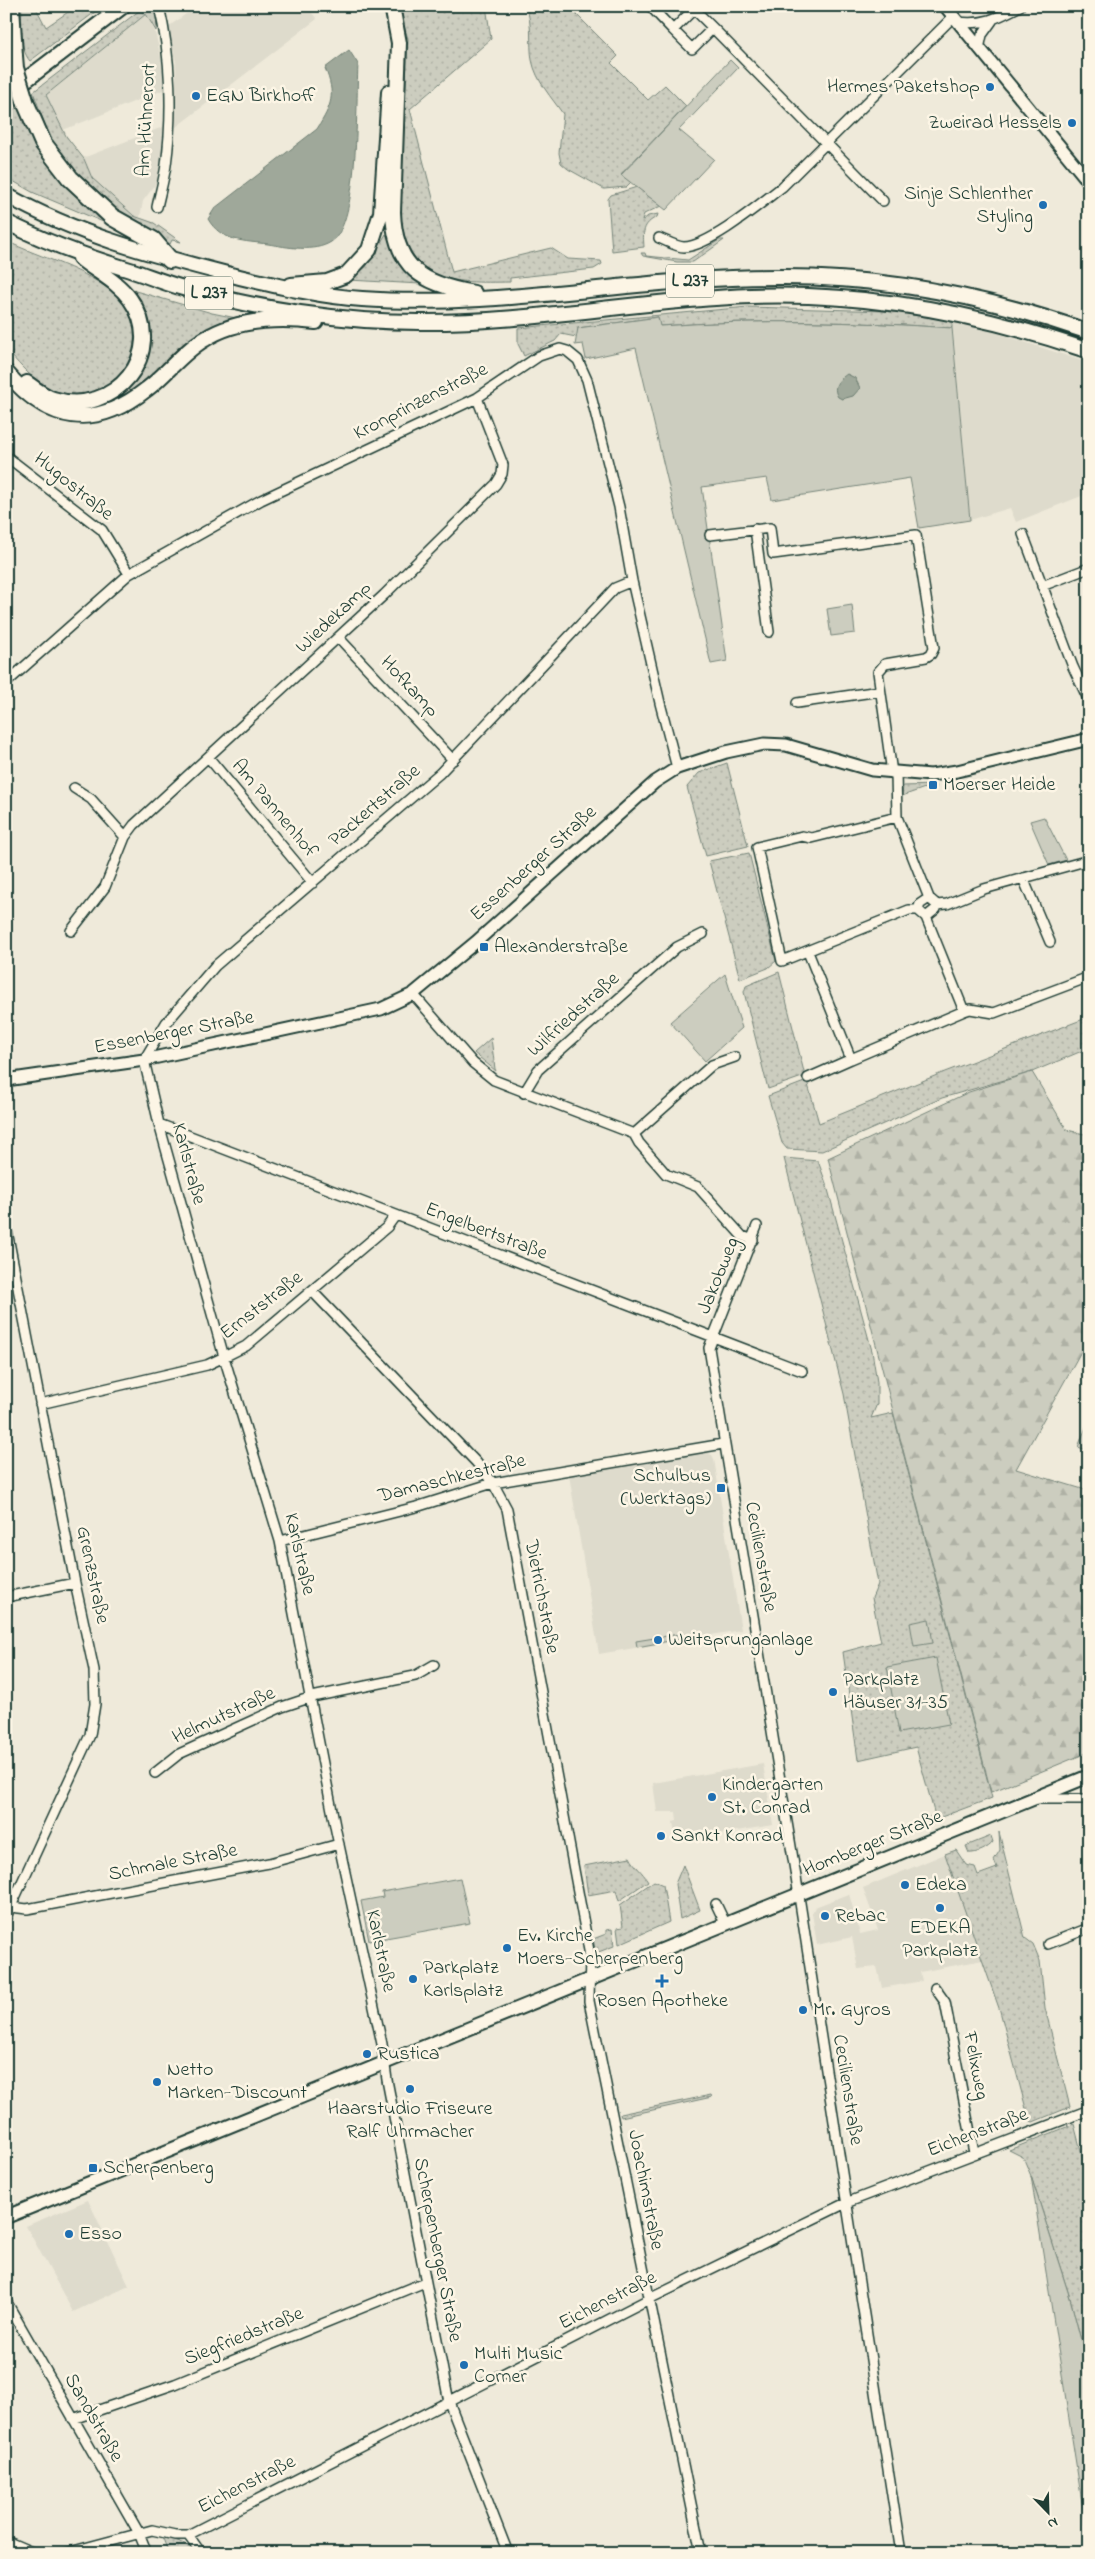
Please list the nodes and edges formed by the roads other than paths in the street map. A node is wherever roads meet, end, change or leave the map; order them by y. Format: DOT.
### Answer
graph roads {
  1 [pos="11,6"];
  2 [pos="123,6"];
  3 [pos="159,6"];
  4 [pos="383,6"];
  5 [pos="392,6"];
  6 [pos="650,6"];
  7 [pos="945,6"];
  8 [pos="1020,6"];
  9 [pos="695,8"];
  10 [pos="956,19"];
  11 [pos="992,21"];
  12 [pos="712,28"];
  13 [pos="673,30"];
  14 [pos="980,49"];
  15 [pos="6,94"];
  16 [pos="824,143"];
  17 [pos="1089,182"];
  18 [pos="6,195"];
  19 [pos="883,201"];
  20 [pos="157,207"];
  21 [pos="6,222"];
  22 [pos="659,238"];
  23 [pos="74,253"];
  24 [pos="170,260"];
  25 [pos="278,286"];
  26 [pos="502,297"];
  27 [pos="347,318"];
  28 [pos="1089,332"];
  29 [pos="1089,351"];
  30 [pos="6,363"];
  31 [pos="6,372"];
  32 [pos="477,398"];
  33 [pos="6,456"];
  34 [pos="755,530"];
  35 [pos="1023,534"];
  36 [pos="710,535"];
  37 [pos="773,554"];
  38 [pos="759,556"];
  39 [pos="1089,568"];
  40 [pos="129,574"];
  41 [pos="632,582"];
  42 [pos="1042,586"];
  43 [pos="769,632"];
  44 [pos="339,638"];
  45 [pos="6,683"];
  46 [pos="880,691"];
  47 [pos="1089,701"];
  48 [pos="797,704"];
  49 [pos="1089,739"];
  50 [pos="208,757"];
  51 [pos="452,760"];
  52 [pos="677,768"];
  53 [pos="894,773"];
  54 [pos="74,788"];
  55 [pos="897,817"];
  56 [pos="125,837"];
  57 [pos="1089,860"];
  58 [pos="1023,878"];
  59 [pos="313,883"];
  60 [pos="929,898"];
  61 [pos="937,905"];
  62 [pos="918,910"];
  63 [pos="926,917"];
  64 [pos="70,931"];
  65 [pos="703,934"];
  66 [pos="1050,942"];
  67 [pos="808,952"];
  68 [pos="1089,977"];
  69 [pos="413,994"];
  70 [pos="964,1012"];
  71 [pos="735,1057"];
  72 [pos="851,1059"];
  73 [pos="144,1060"];
  74 [pos="808,1078"];
  75 [pos="6,1080"];
  76 [pos="524,1093"];
  77 [pos="159,1124"];
  78 [pos="634,1134"];
  79 [pos="395,1216"];
  80 [pos="6,1226"];
  81 [pos="757,1226"];
  82 [pos="752,1240"];
  83 [pos="312,1290"];
  84 [pos="712,1338"];
  85 [pos="224,1357"];
  86 [pos="802,1371"];
  87 [pos="40,1404"];
  88 [pos="723,1444"];
  89 [pos="493,1483"];
  90 [pos="280,1541"];
  91 [pos="75,1583"];
  92 [pos="6,1598"];
  93 [pos="434,1665"];
  94 [pos="312,1697"];
  95 [pos="155,1773"];
  96 [pos="1089,1776"];
  97 [pos="1035,1799"];
  98 [pos="1089,1799"];
  99 [pos="339,1844"];
  100 [pos="799,1895"];
  101 [pos="716,1904"];
  102 [pos="11,1907"];
  103 [pos="6,1917"];
  104 [pos="726,1925"];
  105 [pos="1089,1928"];
  106 [pos="1048,1944"];
  107 [pos="589,1980"];
  108 [pos="935,1988"];
  109 [pos="385,2064"];
  110 [pos="1089,2110"];
  111 [pos="974,2153"];
  112 [pos="846,2203"];
  113 [pos="6,2217"];
  114 [pos="425,2282"];
  115 [pos="649,2299"];
  116 [pos="6,2302"];
  117 [pos="449,2402"];
  118 [pos="73,2419"];
  119 [pos="138,2533"];
  120 [pos="188,2535"];
  121 [pos="6,2541"];
  122 [pos="34,2553"];
  123 [pos="66,2553"];
  124 [pos="147,2553"];
  125 [pos="201,2553"];
  126 [pos="508,2553"];
  127 [pos="702,2553"];
  128 [pos="901,2553"];
  1 -- 24 [label="highway, bridge"];
  2 -- 15 [label="main road"];
  3 -- 20 [label="street, Am Hühnerort"];
  4 -- 25 [label="main road"];
  5 -- 26 [label="main road"];
  6 -- 13 [label="street"];
  7 -- 10 [label="street"];
  8 -- 11 [label="street"];
  9 -- 12 [label="street"];
  9 -- 13 [label="street"];
  10 -- 11 [label="street"];
  10 -- 14 [label="street"];
  10 -- 16 [label="street"];
  11 -- 14 [label="street"];
  12 -- 13 [label="street"];
  12 -- 16 [label="street"];
  14 -- 17 [label="street"];
  16 -- 19 [label="street"];
  16 -- 22 [label="street"];
  18 -- 24 [label="main road, L 237"];
  21 -- 23 [label="main road, L 237"];
  23 -- 27 [label="main road, L 237"];
  23 -- 30 [label="main road"];
  24 -- 25 [label="main road, L 237"];
  25 -- 26 [label="main road, L 237"];
  26 -- 28 [label="main road, L 237"];
  27 -- 29 [label="main road, L 237"];
  27 -- 31 [label="main road"];
  32 -- 40 [label="street, Kronprinzenstraße"];
  32 -- 41 [label="street, Kronprinzenstraße"];
  32 -- 44 [label="street, Wiedekamp"];
  33 -- 40 [label="street, Hugostraße"];
  34 -- 36 [label="street"];
  34 -- 37 [label="street"];
  34 -- 38 [label="street"];
  35 -- 42 [label="street"];
  37 -- 38 [label="street"];
  37 -- 46 [label="street"];
  38 -- 43 [label="street"];
  39 -- 42 [label="street"];
  40 -- 45 [label="street, Kronprinzenstraße"];
  41 -- 51 [label="street, Packertstraße"];
  41 -- 52 [label="street, Kronprinzenstraße"];
  42 -- 47 [label="street"];
  44 -- 50 [label="street, Wiedekamp"];
  44 -- 51 [label="street, Hofkamp"];
  46 -- 48 [label="street"];
  46 -- 53 [label="street"];
  49 -- 53 [label="street, Essenberger Straße"];
  50 -- 56 [label="street, Wiedekamp"];
  50 -- 59 [label="street, Am Pannenhof"];
  51 -- 59 [label="street, Packertstraße"];
  52 -- 53 [label="street, Essenberger Straße"];
  52 -- 69 [label="street, Essenberger Straße"];
  53 -- 55 [label="street"];
  54 -- 56 [label="street"];
  55 -- 60 [label="street"];
  55 -- 67 [label="street"];
  56 -- 64 [label="street, Wiedekamp"];
  57 -- 58 [label="street"];
  58 -- 61 [label="street"];
  58 -- 66 [label="street"];
  59 -- 73 [label="street, Packertstraße"];
  60 -- 61 [label="street"];
  60 -- 62 [label="street"];
  61 -- 63 [label="street"];
  62 -- 63 [label="street"];
  62 -- 67 [label="street"];
  63 -- 70 [label="street"];
  65 -- 76 [label="street, Wilfriedstraße"];
  67 -- 72 [label="street"];
  68 -- 70 [label="street"];
  69 -- 73 [label="street, Essenberger Straße"];
  69 -- 76 [label="street"];
  70 -- 72 [label="street"];
  71 -- 78 [label="street"];
  72 -- 74 [label="street"];
  73 -- 75 [label="street, Essenberger Straße"];
  73 -- 77 [label="street, Karlstraße"];
  76 -- 78 [label="street"];
  77 -- 79 [label="street, Engelbertstraße"];
  77 -- 85 [label="street, Karlstraße"];
  78 -- 82 [label="street"];
  79 -- 83 [label="street, Ernststraße"];
  79 -- 84 [label="street, Engelbertstraße"];
  80 -- 87 [label="street, Grenzstraße"];
  81 -- 82 [label="street, Jakobweg"];
  82 -- 84 [label="street, Jakobweg"];
  83 -- 85 [label="street, Ernststraße"];
  83 -- 89 [label="street, Dietrichstraße"];
  84 -- 86 [label="street, Engelbertstraße"];
  84 -- 88 [label="street, Cecilienstraße"];
  85 -- 87 [label="street, Ernststraße"];
  85 -- 90 [label="street, Karlstraße"];
  87 -- 91 [label="street, Grenzstraße"];
  88 -- 89 [label="street, Damaschkestraße"];
  88 -- 100 [label="street, Cecilienstraße"];
  89 -- 90 [label="street, Damaschkestraße"];
  89 -- 107 [label="street, Dietrichstraße"];
  90 -- 94 [label="street, Karlstraße"];
  91 -- 92 [label="street"];
  91 -- 102 [label="street, Grenzstraße"];
  93 -- 94 [label="street, Helmutstraße"];
  94 -- 95 [label="street, Helmutstraße"];
  94 -- 99 [label="street, Karlstraße"];
  96 -- 97 [label="main road, Homberger Straße"];
  97 -- 98 [label="street, Homberger Straße"];
  97 -- 100 [label="main road, Homberger Straße"];
  99 -- 102 [label="street, Schmale Straße"];
  99 -- 109 [label="street, Karlstraße"];
  100 -- 104 [label="main road, Homberger Straße"];
  100 -- 112 [label="street, Cecilienstraße"];
  101 -- 104 [label="street"];
  102 -- 103 [label="street, Grenzstraße"];
  104 -- 107 [label="main road, Homberger Straße"];
  105 -- 106 [label="street"];
  107 -- 109 [label="main road, Homberger Straße"];
  107 -- 115 [label="street, Joachimstraße"];
  108 -- 111 [label="street, Felixweg"];
  109 -- 113 [label="main road, Homberger Straße"];
  109 -- 114 [label="street, Scherpenberger Straße"];
  110 -- 111 [label="street, Eichenstraße"];
  111 -- 112 [label="street, Eichenstraße"];
  112 -- 115 [label="street, Eichenstraße"];
  112 -- 128 [label="street, Cecilienstraße"];
  114 -- 117 [label="street, Scherpenberger Straße"];
  114 -- 118 [label="street, Siegfriedstraße"];
  115 -- 117 [label="street, Eichenstraße"];
  115 -- 127 [label="street, Joachimstraße"];
  116 -- 118 [label="street, Sandstraße"];
  117 -- 120 [label="street, Eichenstraße"];
  117 -- 126 [label="street, Scherpenberger Straße"];
  118 -- 119 [label="street, Sandstraße"];
  119 -- 120 [label="street, Eichenstraße"];
  119 -- 123 [label="street, Eichenstraße"];
  119 -- 124 [label="street, Sandstraße"];
  120 -- 125 [label="street"];
  121 -- 122 [label="street"];
}
